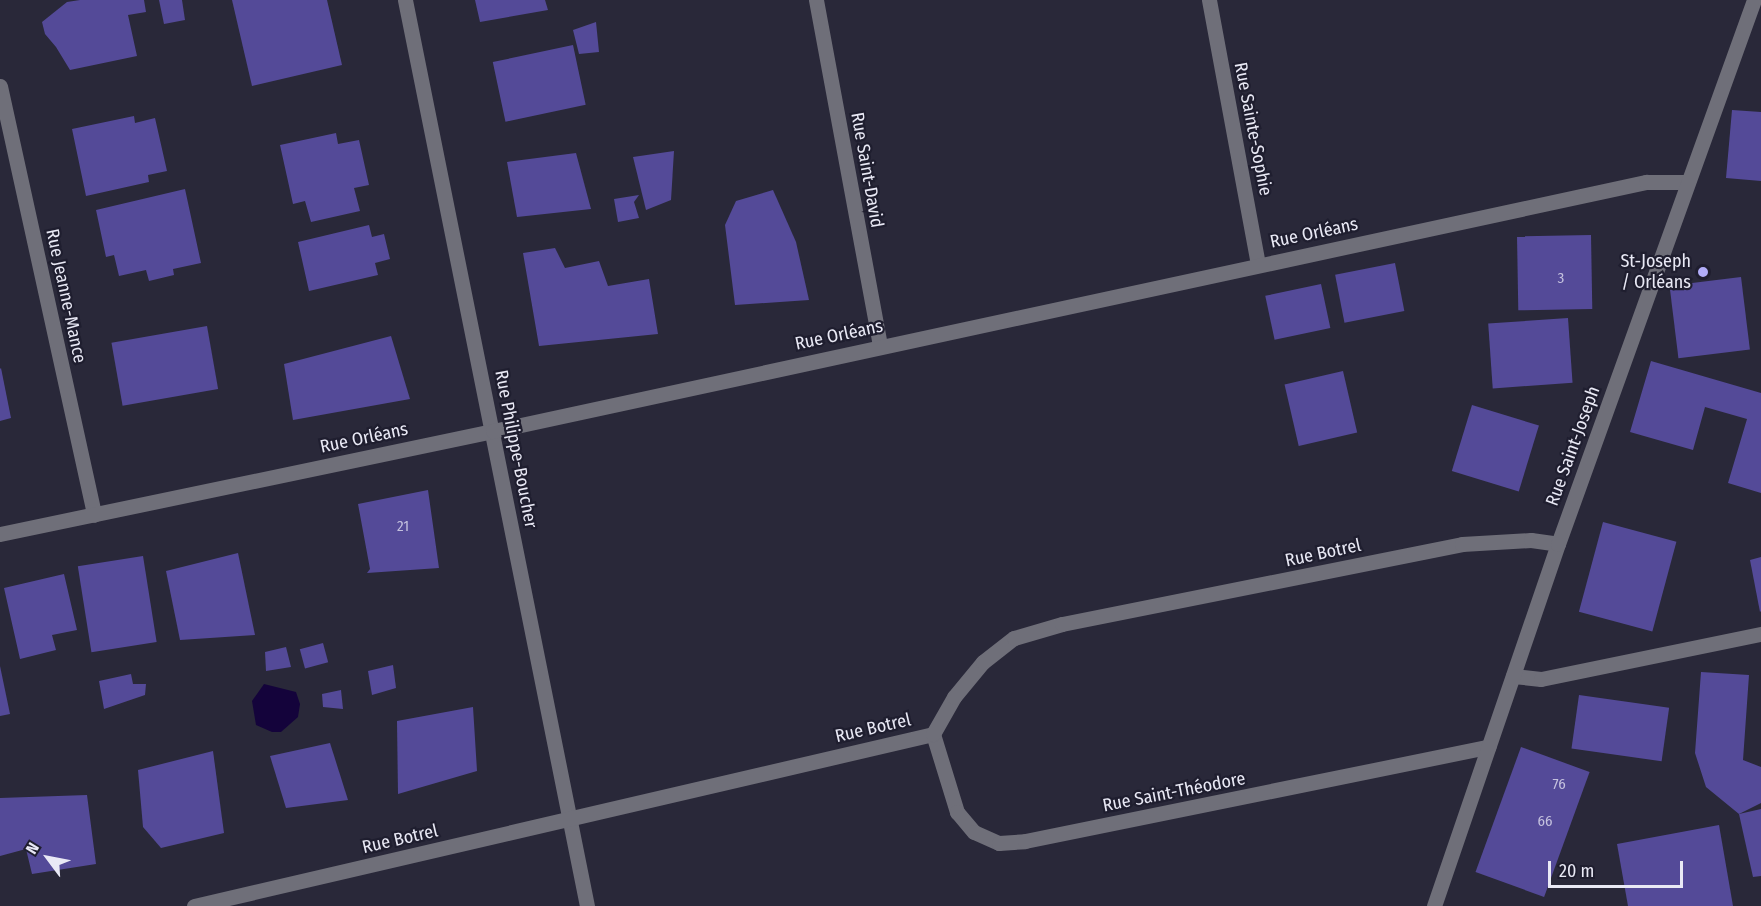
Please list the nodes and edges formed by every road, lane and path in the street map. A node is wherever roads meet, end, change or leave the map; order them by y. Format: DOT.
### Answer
graph roads {
  1 [pos="405,0"];
  2 [pos="816,0"];
  3 [pos="1209,0"];
  4 [pos="1754,0"];
  5 [pos="0,86"];
  6 [pos="1687,182"];
  7 [pos="1258,265"];
  8 [pos="880,346"];
  9 [pos="493,431"];
  10 [pos="94,515"];
  11 [pos="0,534"];
  12 [pos="1558,544"];
  13 [pos="1761,634"];
  14 [pos="1513,676"];
  15 [pos="933,734"];
  16 [pos="1489,747"];
  17 [pos="570,821"];
  18 [pos="194,906"];
  19 [pos="587,906"];
  20 [pos="1434,906"];
  1 -- 9 [label="street, Rue Philippe-Boucher"];
  2 -- 8 [label="street, Rue Saint-David"];
  3 -- 7 [label="street, Rue Sainte-Sophie"];
  4 -- 6 [label="street, Rue Saint-Joseph"];
  5 -- 10 [label="street, Rue Jeanne-Mance"];
  6 -- 7 [label="street, Rue Orléans"];
  6 -- 12 [label="street, Rue Saint-Joseph"];
  7 -- 8 [label="street, Rue Orléans"];
  8 -- 9 [label="street, Rue Orléans"];
  9 -- 10 [label="street, Rue Orléans"];
  9 -- 17 [label="street, Rue Philippe-Boucher"];
  10 -- 11 [label="street, Rue Orléans"];
  12 -- 14 [label="street, Rue Saint-Joseph"];
  12 -- 15 [label="street, Rue Botrel"];
  13 -- 14 [label="street"];
  14 -- 16 [label="street, Rue Saint-Joseph"];
  15 -- 16 [label="street, Rue Saint-Théodore"];
  15 -- 17 [label="street, Rue Botrel"];
  16 -- 20 [label="street, Rue Saint-Joseph"];
  17 -- 18 [label="street, Rue Botrel"];
  17 -- 19 [label="street, Rue Philippe-Boucher"];
}
